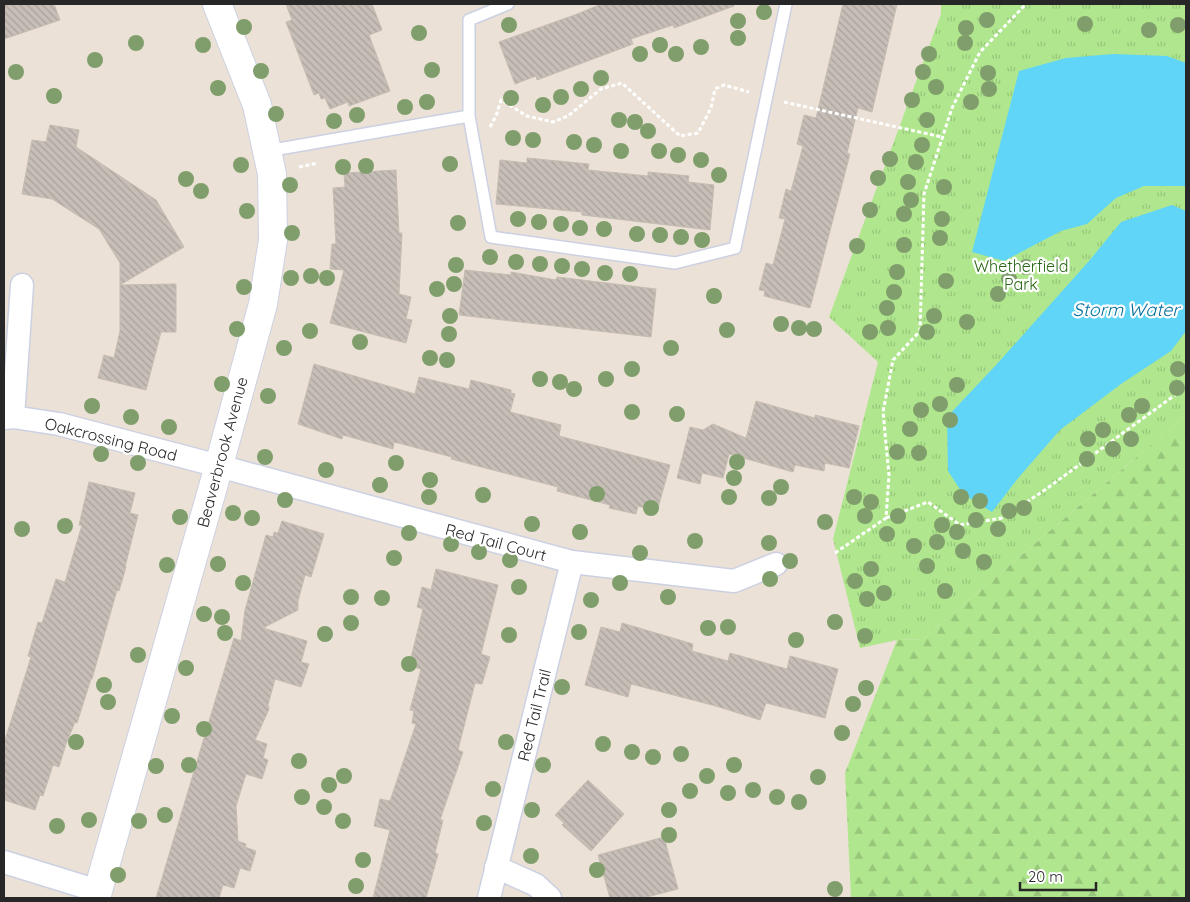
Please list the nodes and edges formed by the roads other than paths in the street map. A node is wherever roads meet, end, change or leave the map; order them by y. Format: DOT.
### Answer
graph roads {
  1 [pos="217,4"];
  2 [pos="508,4"];
  3 [pos="786,4"];
  4 [pos="469,116"];
  5 [pos="267,151"];
  6 [pos="22,285"];
  7 [pos="8,418"];
  8 [pos="219,466"];
  9 [pos="572,562"];
  10 [pos="776,564"];
  11 [pos="4,862"];
  12 [pos="496,867"];
  13 [pos="97,895"];
  14 [pos="489,898"];
  15 [pos="550,898"];
  1 -- 5 [label="street, Beaverbrook Avenue"];
  2 -- 4 [label="lane"];
  3 -- 4 [label="lane"];
  4 -- 5 [label="lane"];
  5 -- 8 [label="street, Beaverbrook Avenue"];
  6 -- 7 [label="street"];
  7 -- 8 [label="street, Oakcrossing Road"];
  8 -- 9 [label="street, Red Tail Court"];
  8 -- 13 [label="street, Beaverbrook Avenue"];
  9 -- 10 [label="street, Red Tail Court"];
  9 -- 12 [label="street, Red Tail Trail"];
  11 -- 13 [label="street"];
  12 -- 14 [label="street, Red Tail Trail"];
  12 -- 15 [label="street"];
}
